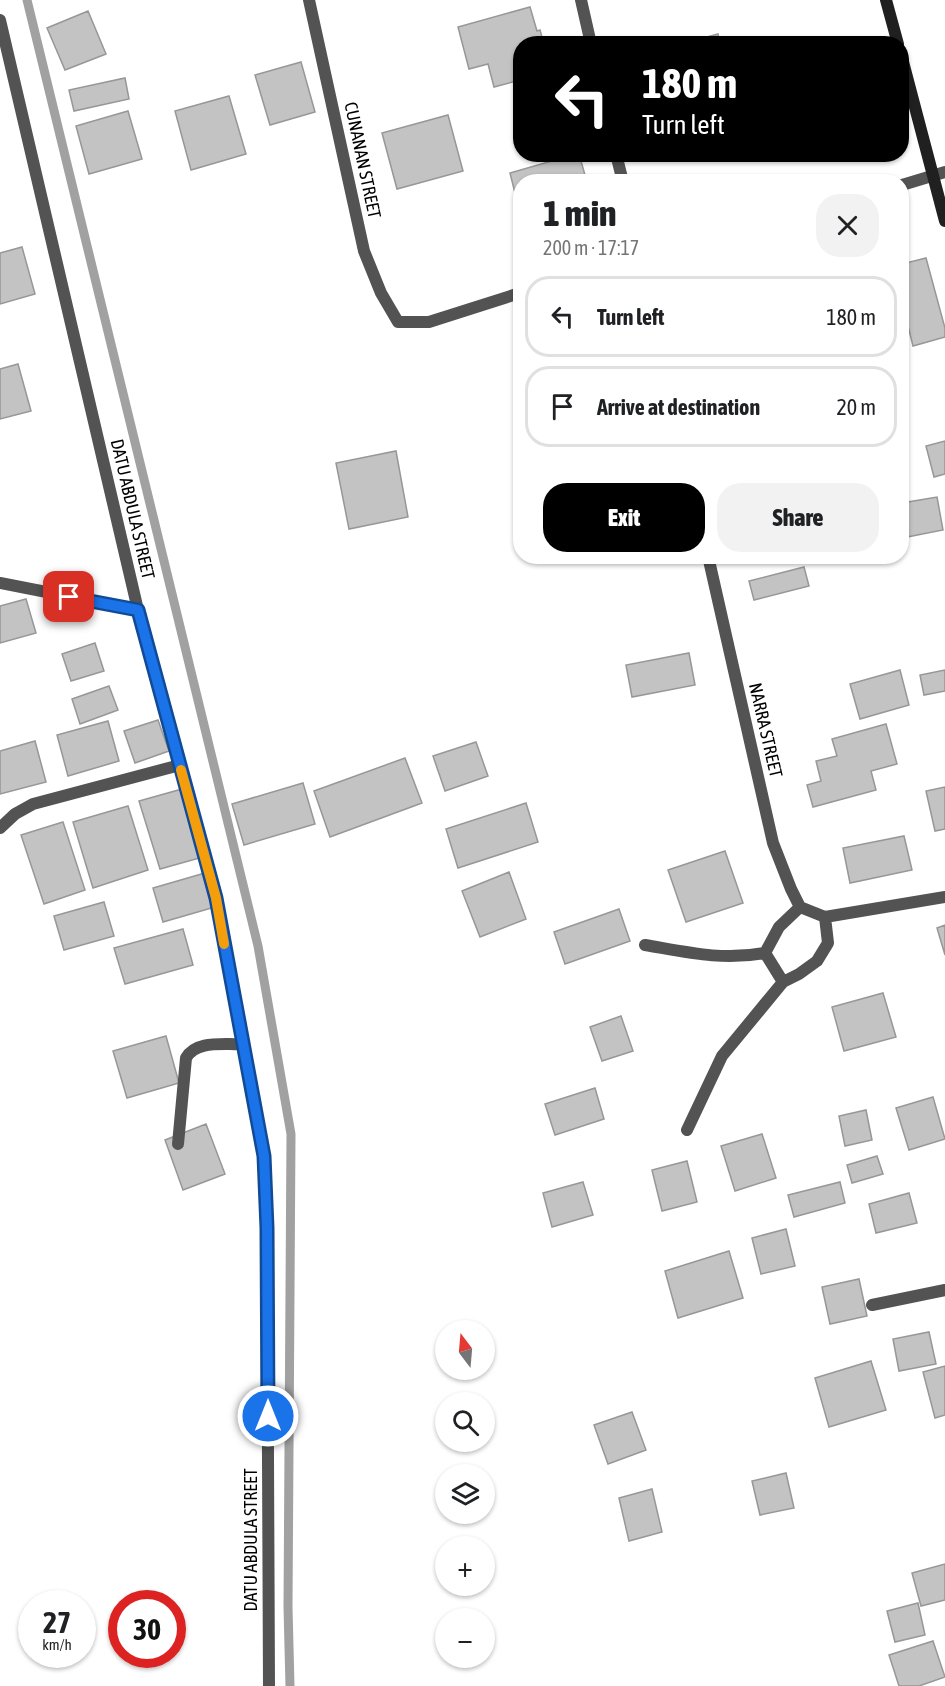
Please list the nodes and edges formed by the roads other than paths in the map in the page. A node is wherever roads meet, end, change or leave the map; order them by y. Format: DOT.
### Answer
graph roads {
  1 [pos="309,0"];
  2 [pos="581,0"];
  3 [pos="886,0"];
  4 [pos="0,20"];
  5 [pos="589,36"];
  6 [pos="896,36"];
  7 [pos="909,86"];
  8 [pos="945,172"];
  9 [pos="932,176"];
  10 [pos="909,183"];
  11 [pos="945,221"];
  12 [pos="513,295"];
  13 [pos="710,564"];
  14 [pos="0,583"];
  15 [pos="138,610"];
  16 [pos="180,765"];
  17 [pos="0,828"];
  18 [pos="945,897"];
  19 [pos="800,907"];
  20 [pos="825,917"];
  21 [pos="645,945"];
  22 [pos="765,953"];
  23 [pos="783,982"];
  24 [pos="242,1044"];
  25 [pos="687,1130"];
  26 [pos="178,1144"];
  27 [pos="945,1290"];
  28 [pos="872,1305"];
  29 [pos="269,1686"];
  1 -- 12 [label="street, CUNANAN STREET"];
  2 -- 5 [label="street"];
  3 -- 6 [label="street"];
  4 -- 15 [label="street, DATU ABDULA STREET"];
  7 -- 9 [label="street"];
  8 -- 9 [label="street"];
  9 -- 10 [label="street"];
  9 -- 11 [label="street"];
  13 -- 19 [label="street, NARRA STREET"];
  14 -- 15 [label="street"];
  15 -- 16 [label="street, DATU ABDULA STREET"];
  16 -- 17 [label="street"];
  16 -- 24 [label="street, DATU ABDULA STREET"];
  18 -- 20 [label="street"];
  19 -- 20 [label="street"];
  19 -- 22 [label="street"];
  20 -- 23 [label="street"];
  21 -- 22 [label="street"];
  22 -- 23 [label="street"];
  23 -- 25 [label="street"];
  24 -- 26 [label="street"];
  24 -- 29 [label="street, DATU ABDULA STREET"];
  27 -- 28 [label="street"];
}
